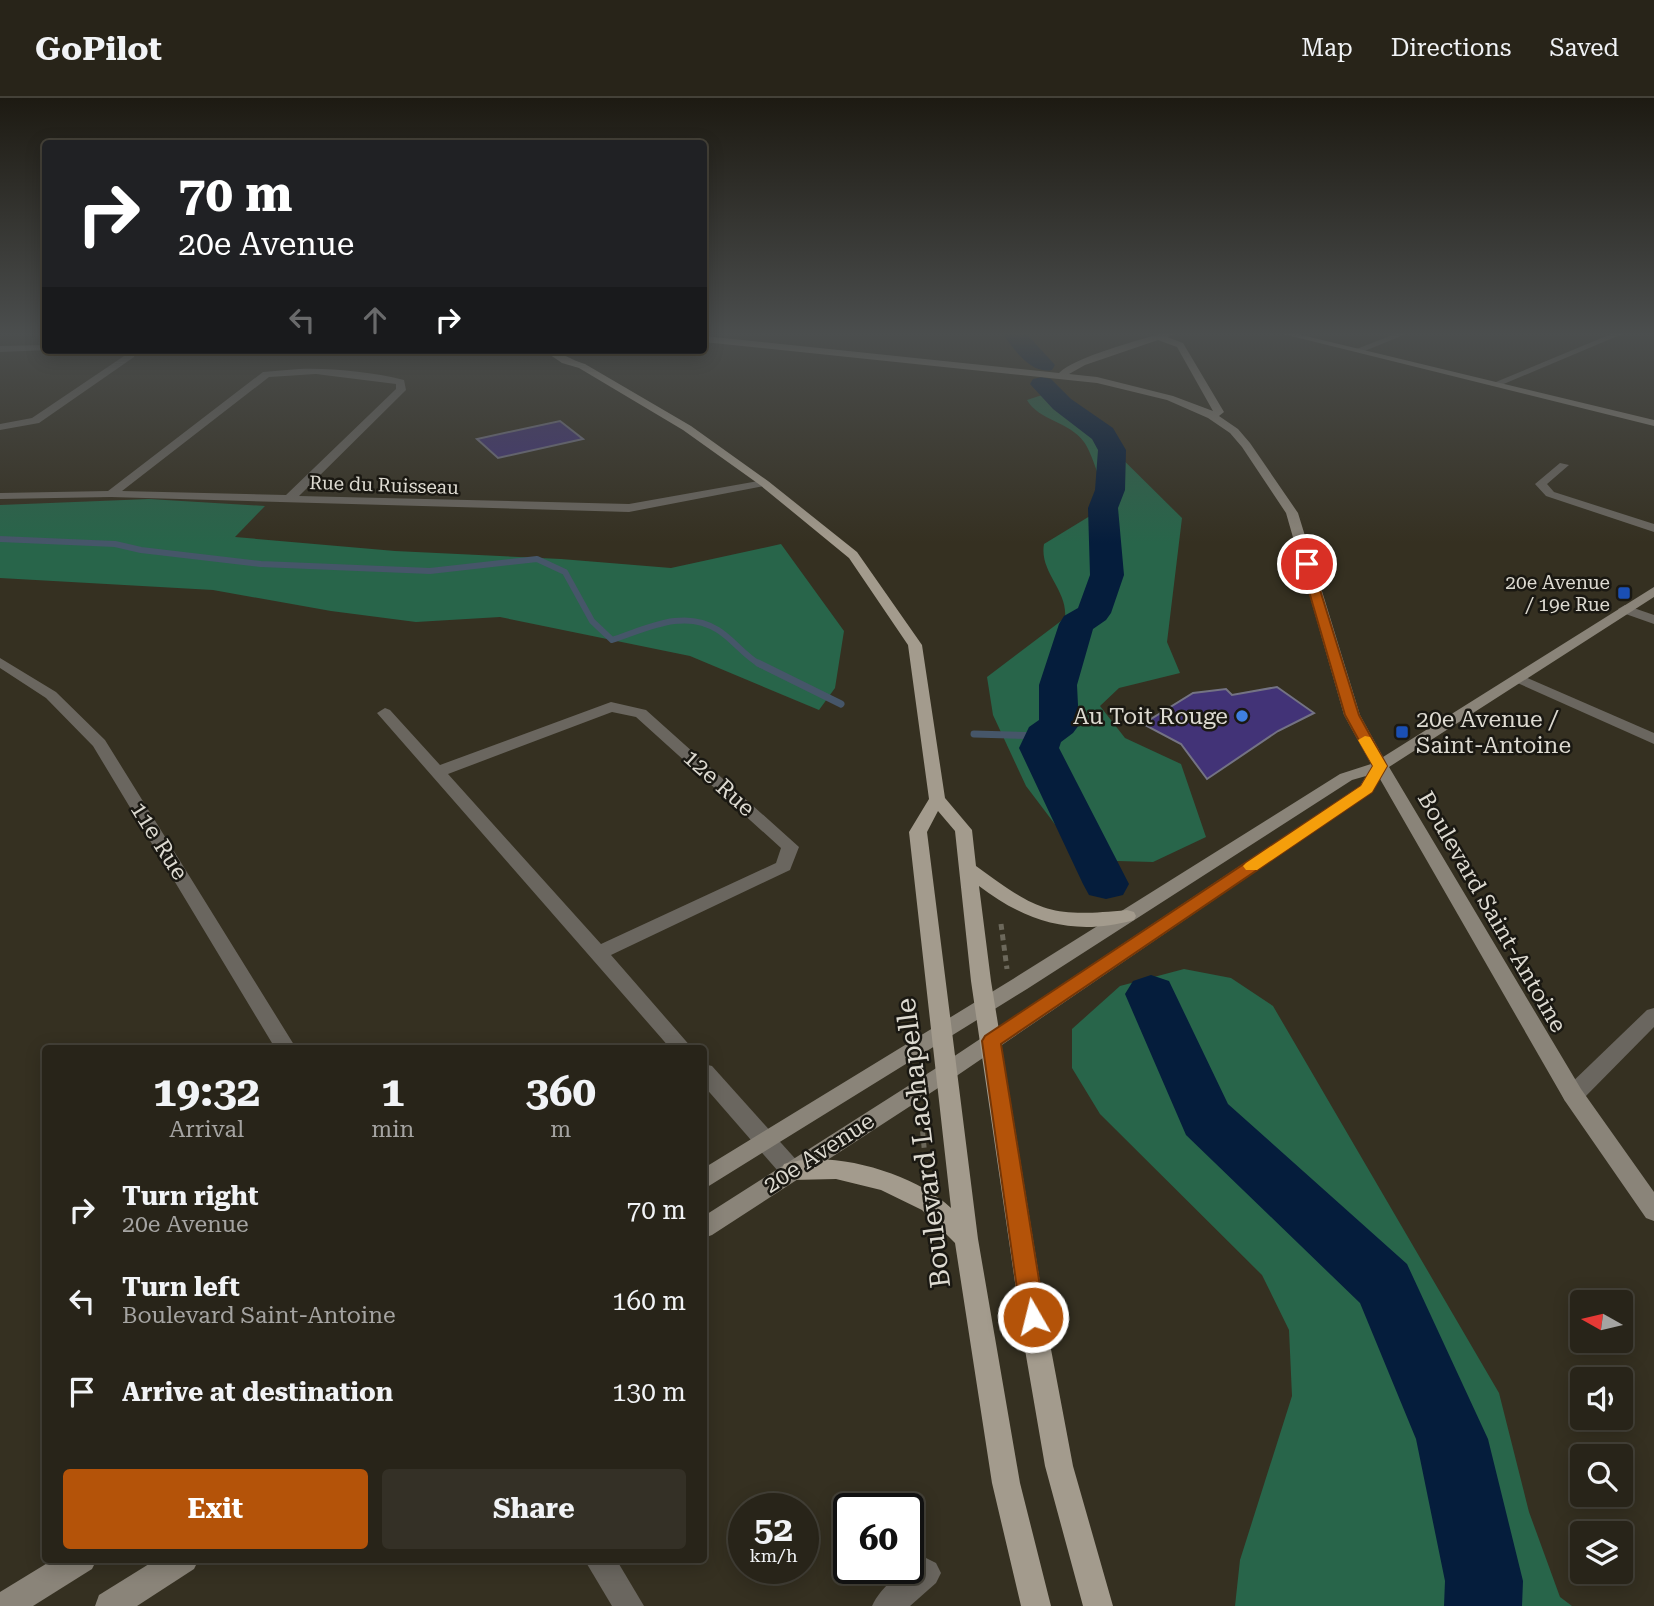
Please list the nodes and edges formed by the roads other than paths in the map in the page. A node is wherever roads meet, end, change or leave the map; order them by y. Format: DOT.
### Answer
graph roads {
  1 [pos="62,402"];
  2 [pos="229,402"];
  3 [pos="388,402"];
  4 [pos="644,402"];
  5 [pos="1180,402"];
  6 [pos="1213,402"];
  7 [pos="1580,402"];
  8 [pos="1597,402"];
  9 [pos="1212,416"];
  10 [pos="1652,418"];
  11 [pos="0,427"];
  12 [pos="1564,465"];
  13 [pos="764,483"];
  14 [pos="111,494"];
  15 [pos="0,496"];
  16 [pos="288,500"];
  17 [pos="1654,528"];
  18 [pos="1654,591"];
  19 [pos="1625,609"];
  20 [pos="1654,620"];
  21 [pos="0,662"];
  22 [pos="1518,678"];
  23 [pos="385,713"];
  24 [pos="1654,739"];
  25 [pos="1380,766"];
  26 [pos="437,772"];
  27 [pos="937,799"];
  28 [pos="967,868"];
  29 [pos="1127,916"];
  30 [pos="598,953"];
  31 [pos="985,1005"];
  32 [pos="1654,1015"];
  33 [pos="944,1031"];
  34 [pos="992,1041"];
  35 [pos="284,1045"];
  36 [pos="679,1045"];
  37 [pos="948,1071"];
  38 [pos="707,1075"];
  39 [pos="1573,1095"];
  40 [pos="765,1141"];
  41 [pos="792,1171"];
  42 [pos="707,1176"];
  43 [pos="1654,1210"];
  44 [pos="707,1226"];
  45 [pos="966,1239"];
  46 [pos="75,1563"];
  47 [pos="178,1563"];
  48 [pos="602,1563"];
  49 [pos="926,1573"];
  50 [pos="5,1606"];
  51 [pos="110,1606"];
  52 [pos="629,1606"];
  53 [pos="887,1606"];
  54 [pos="1036,1606"];
  55 [pos="1098,1606"];
  1 -- 11 [label="street"];
  2 -- 14 [label="street"];
  3 -- 16 [label="street"];
  4 -- 13 [label="main road"];
  5 -- 9 [label="street, Boulevard Saint-Antoine"];
  6 -- 9 [label="street"];
  7 -- 10 [label="street"];
  8 -- 10 [label="street"];
  9 -- 25 [label="street, Boulevard Saint-Antoine"];
  12 -- 17 [label="street"];
  13 -- 16 [label="street, Rue du Ruisseau"];
  13 -- 27 [label="main road"];
  14 -- 15 [label="street, Rue du Ruisseau"];
  14 -- 16 [label="street, Rue du Ruisseau"];
  18 -- 19 [label="street, 20e Avenue"];
  19 -- 20 [label="street"];
  19 -- 22 [label="street, 20e Avenue"];
  21 -- 35 [label="street, 11e Rue"];
  22 -- 24 [label="street"];
  22 -- 25 [label="street, 20e Avenue"];
  23 -- 26 [label="street"];
  25 -- 29 [label="street, 20e Avenue"];
  25 -- 34 [label="street, 20e Avenue"];
  25 -- 39 [label="street, Boulevard Saint-Antoine"];
  26 -- 30 [label="street"];
  26 -- 30 [label="street, 12e Rue"];
  27 -- 28 [label="main road"];
  27 -- 33 [label="main road, Boulevard Lachapelle"];
  28 -- 29 [label="main road"];
  28 -- 31 [label="main road"];
  29 -- 31 [label="street, 20e Avenue"];
  30 -- 36 [label="street"];
  31 -- 33 [label="street, 20e Avenue"];
  31 -- 34 [label="main road"];
  32 -- 39 [label="street"];
  33 -- 37 [label="main road, Boulevard Lachapelle"];
  33 -- 40 [label="street, 20e Avenue"];
  34 -- 37 [label="street, 20e Avenue"];
  34 -- 55 [label="main road"];
  37 -- 41 [label="street, 20e Avenue"];
  37 -- 45 [label="main road, Boulevard Lachapelle"];
  38 -- 40 [label="street"];
  39 -- 43 [label="street, Boulevard Saint-Antoine"];
  40 -- 41 [label="street"];
  40 -- 42 [label="street, 20e Avenue"];
  41 -- 44 [label="street, 20e Avenue"];
  41 -- 45 [label="main road"];
  45 -- 54 [label="main road, Boulevard Lachapelle"];
  46 -- 50 [label="street"];
  47 -- 51 [label="street"];
  48 -- 52 [label="street"];
  49 -- 53 [label="street"];
}
